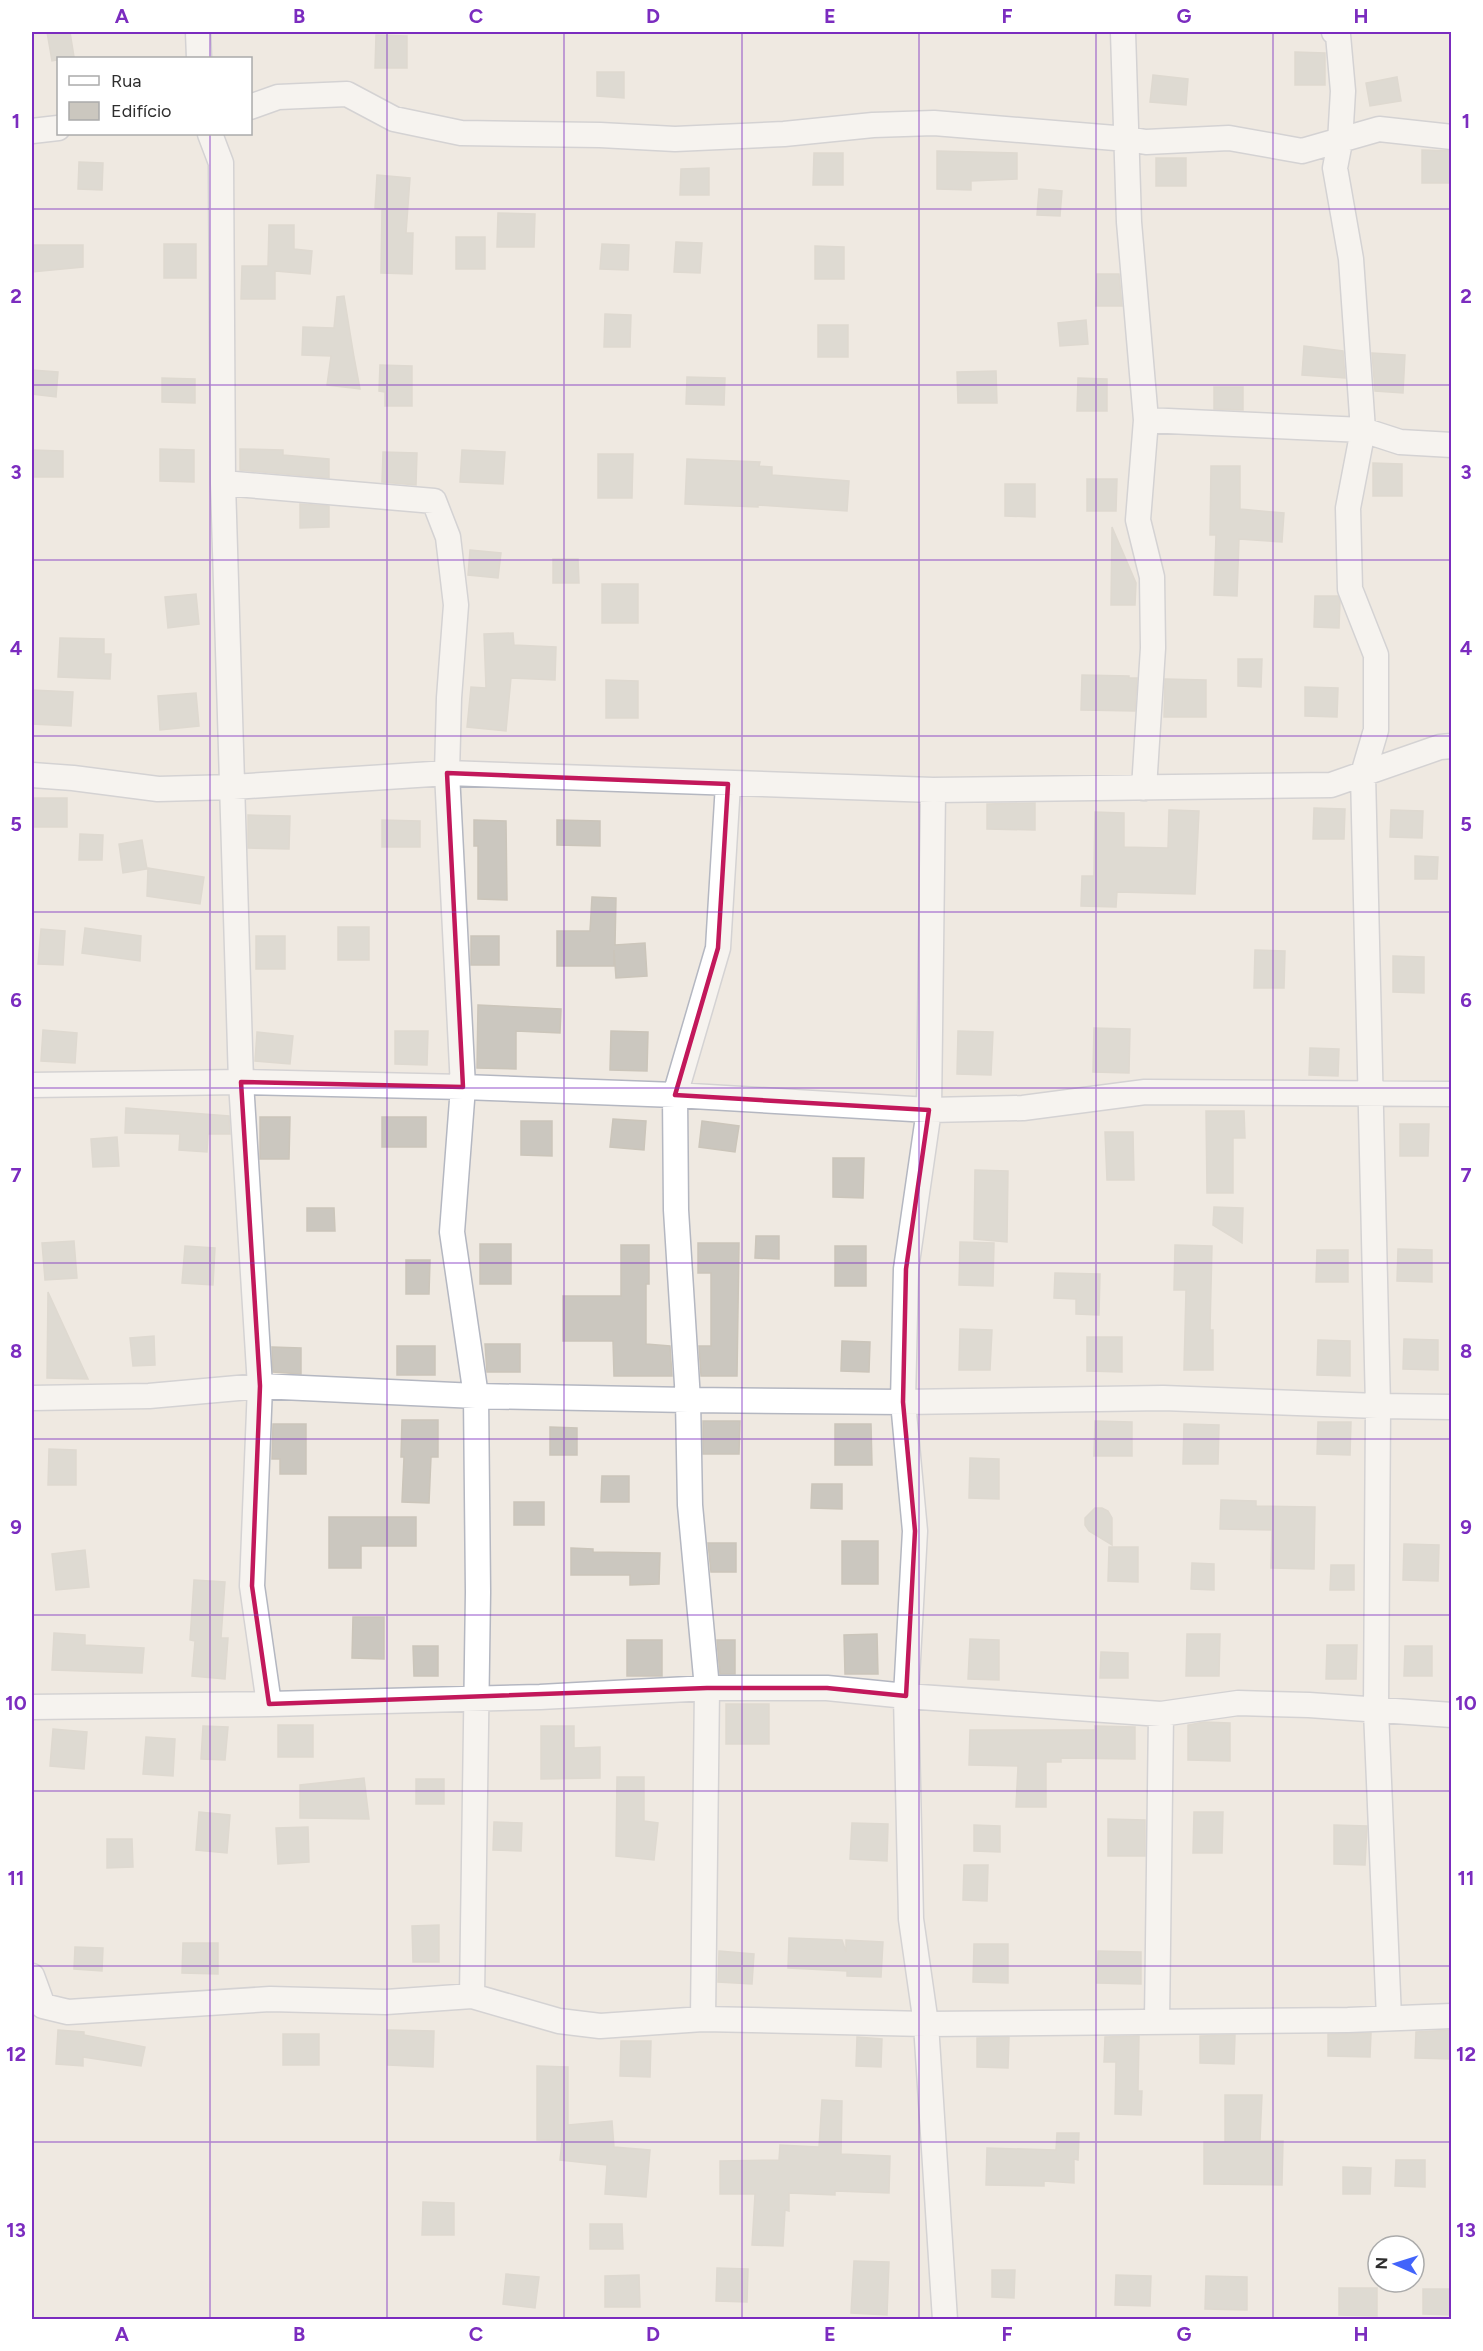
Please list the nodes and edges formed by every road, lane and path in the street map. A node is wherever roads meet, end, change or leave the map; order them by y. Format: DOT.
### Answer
graph roads {
  1 [pos="198,32"];
  2 [pos="1123,32"];
  3 [pos="1334,32"];
  4 [pos="199,57"];
  5 [pos="252,106"];
  6 [pos="57,128"];
  7 [pos="32,131"];
  8 [pos="210,135"];
  9 [pos="1452,137"];
  10 [pos="1127,139"];
  11 [pos="1340,142"];
  12 [pos="1146,420"];
  13 [pos="1364,430"];
  14 [pos="1452,445"];
  15 [pos="223,483"];
  16 [pos="1452,746"];
  17 [pos="447,773"];
  18 [pos="1363,774"];
  19 [pos="32,775"];
  20 [pos="728,784"];
  21 [pos="233,787"];
  22 [pos="1144,788"];
  23 [pos="933,790"];
  24 [pos="241,1082"];
  25 [pos="32,1084"];
  26 [pos="463,1087"];
  27 [pos="1369,1092"];
  28 [pos="1452,1094"];
  29 [pos="675,1095"];
  30 [pos="929,1110"];
  31 [pos="260,1386"];
  32 [pos="476,1396"];
  33 [pos="32,1398"];
  34 [pos="688,1401"];
  35 [pos="903,1402"];
  36 [pos="1378,1406"];
  37 [pos="1452,1407"];
  38 [pos="707,1688"];
  39 [pos="906,1696"];
  40 [pos="475,1698"];
  41 [pos="269,1704"];
  42 [pos="32,1707"];
  43 [pos="1376,1711"];
  44 [pos="1161,1713"];
  45 [pos="1452,1715"];
  46 [pos="32,1976"];
  47 [pos="472,1996"];
  48 [pos="68,2012"];
  49 [pos="32,2013"];
  50 [pos="1452,2016"];
  51 [pos="1389,2018"];
  52 [pos="703,2019"];
  53 [pos="1157,2021"];
  54 [pos="926,2024"];
  55 [pos="945,2319"];
  1 -- 4 [label="street"];
  2 -- 10 [label="street"];
  3 -- 11 [label="street"];
  5 -- 10 [label="street"];
  6 -- 7 [label="street"];
  8 -- 15 [label="street"];
  9 -- 11 [label="street"];
  10 -- 11 [label="street"];
  10 -- 12 [label="street"];
  11 -- 13 [label="street"];
  12 -- 13 [label="street"];
  12 -- 22 [label="street"];
  13 -- 14 [label="street"];
  13 -- 18 [label="street"];
  15 -- 17 [label="street"];
  15 -- 21 [label="street"];
  16 -- 18 [label="street"];
  17 -- 20 [label="street"];
  17 -- 21 [label="street"];
  17 -- 26 [label="street"];
  18 -- 22 [label="street"];
  18 -- 27 [label="street"];
  19 -- 21 [label="street"];
  20 -- 23 [label="street"];
  20 -- 29 [label="street"];
  21 -- 24 [label="street"];
  22 -- 23 [label="street"];
  23 -- 30 [label="street"];
  24 -- 25 [label="street"];
  24 -- 26 [label="street"];
  24 -- 31 [label="street"];
  26 -- 29 [label="street"];
  26 -- 32 [label="street"];
  27 -- 28 [label="street"];
  27 -- 30 [label="street"];
  27 -- 36 [label="street"];
  29 -- 30 [label="street"];
  29 -- 34 [label="street"];
  30 -- 35 [label="street"];
  31 -- 32 [label="street"];
  31 -- 33 [label="street"];
  31 -- 41 [label="street"];
  32 -- 34 [label="street"];
  32 -- 40 [label="street"];
  34 -- 35 [label="street"];
  34 -- 38 [label="street"];
  35 -- 36 [label="street"];
  35 -- 39 [label="street"];
  36 -- 37 [label="street"];
  36 -- 43 [label="street"];
  38 -- 39 [label="street"];
  38 -- 40 [label="street"];
  38 -- 52 [label="street"];
  39 -- 44 [label="street"];
  39 -- 54 [label="street"];
  40 -- 41 [label="street"];
  40 -- 47 [label="street"];
  41 -- 42 [label="street"];
  43 -- 44 [label="street"];
  43 -- 45 [label="street"];
  43 -- 51 [label="street"];
  44 -- 53 [label="street"];
  46 -- 48 [label="street"];
  47 -- 48 [label="street"];
  47 -- 52 [label="street"];
  48 -- 49 [label="street"];
  50 -- 51 [label="street"];
  51 -- 53 [label="street"];
  52 -- 54 [label="street"];
  53 -- 54 [label="street"];
  54 -- 55 [label="street"];
}
